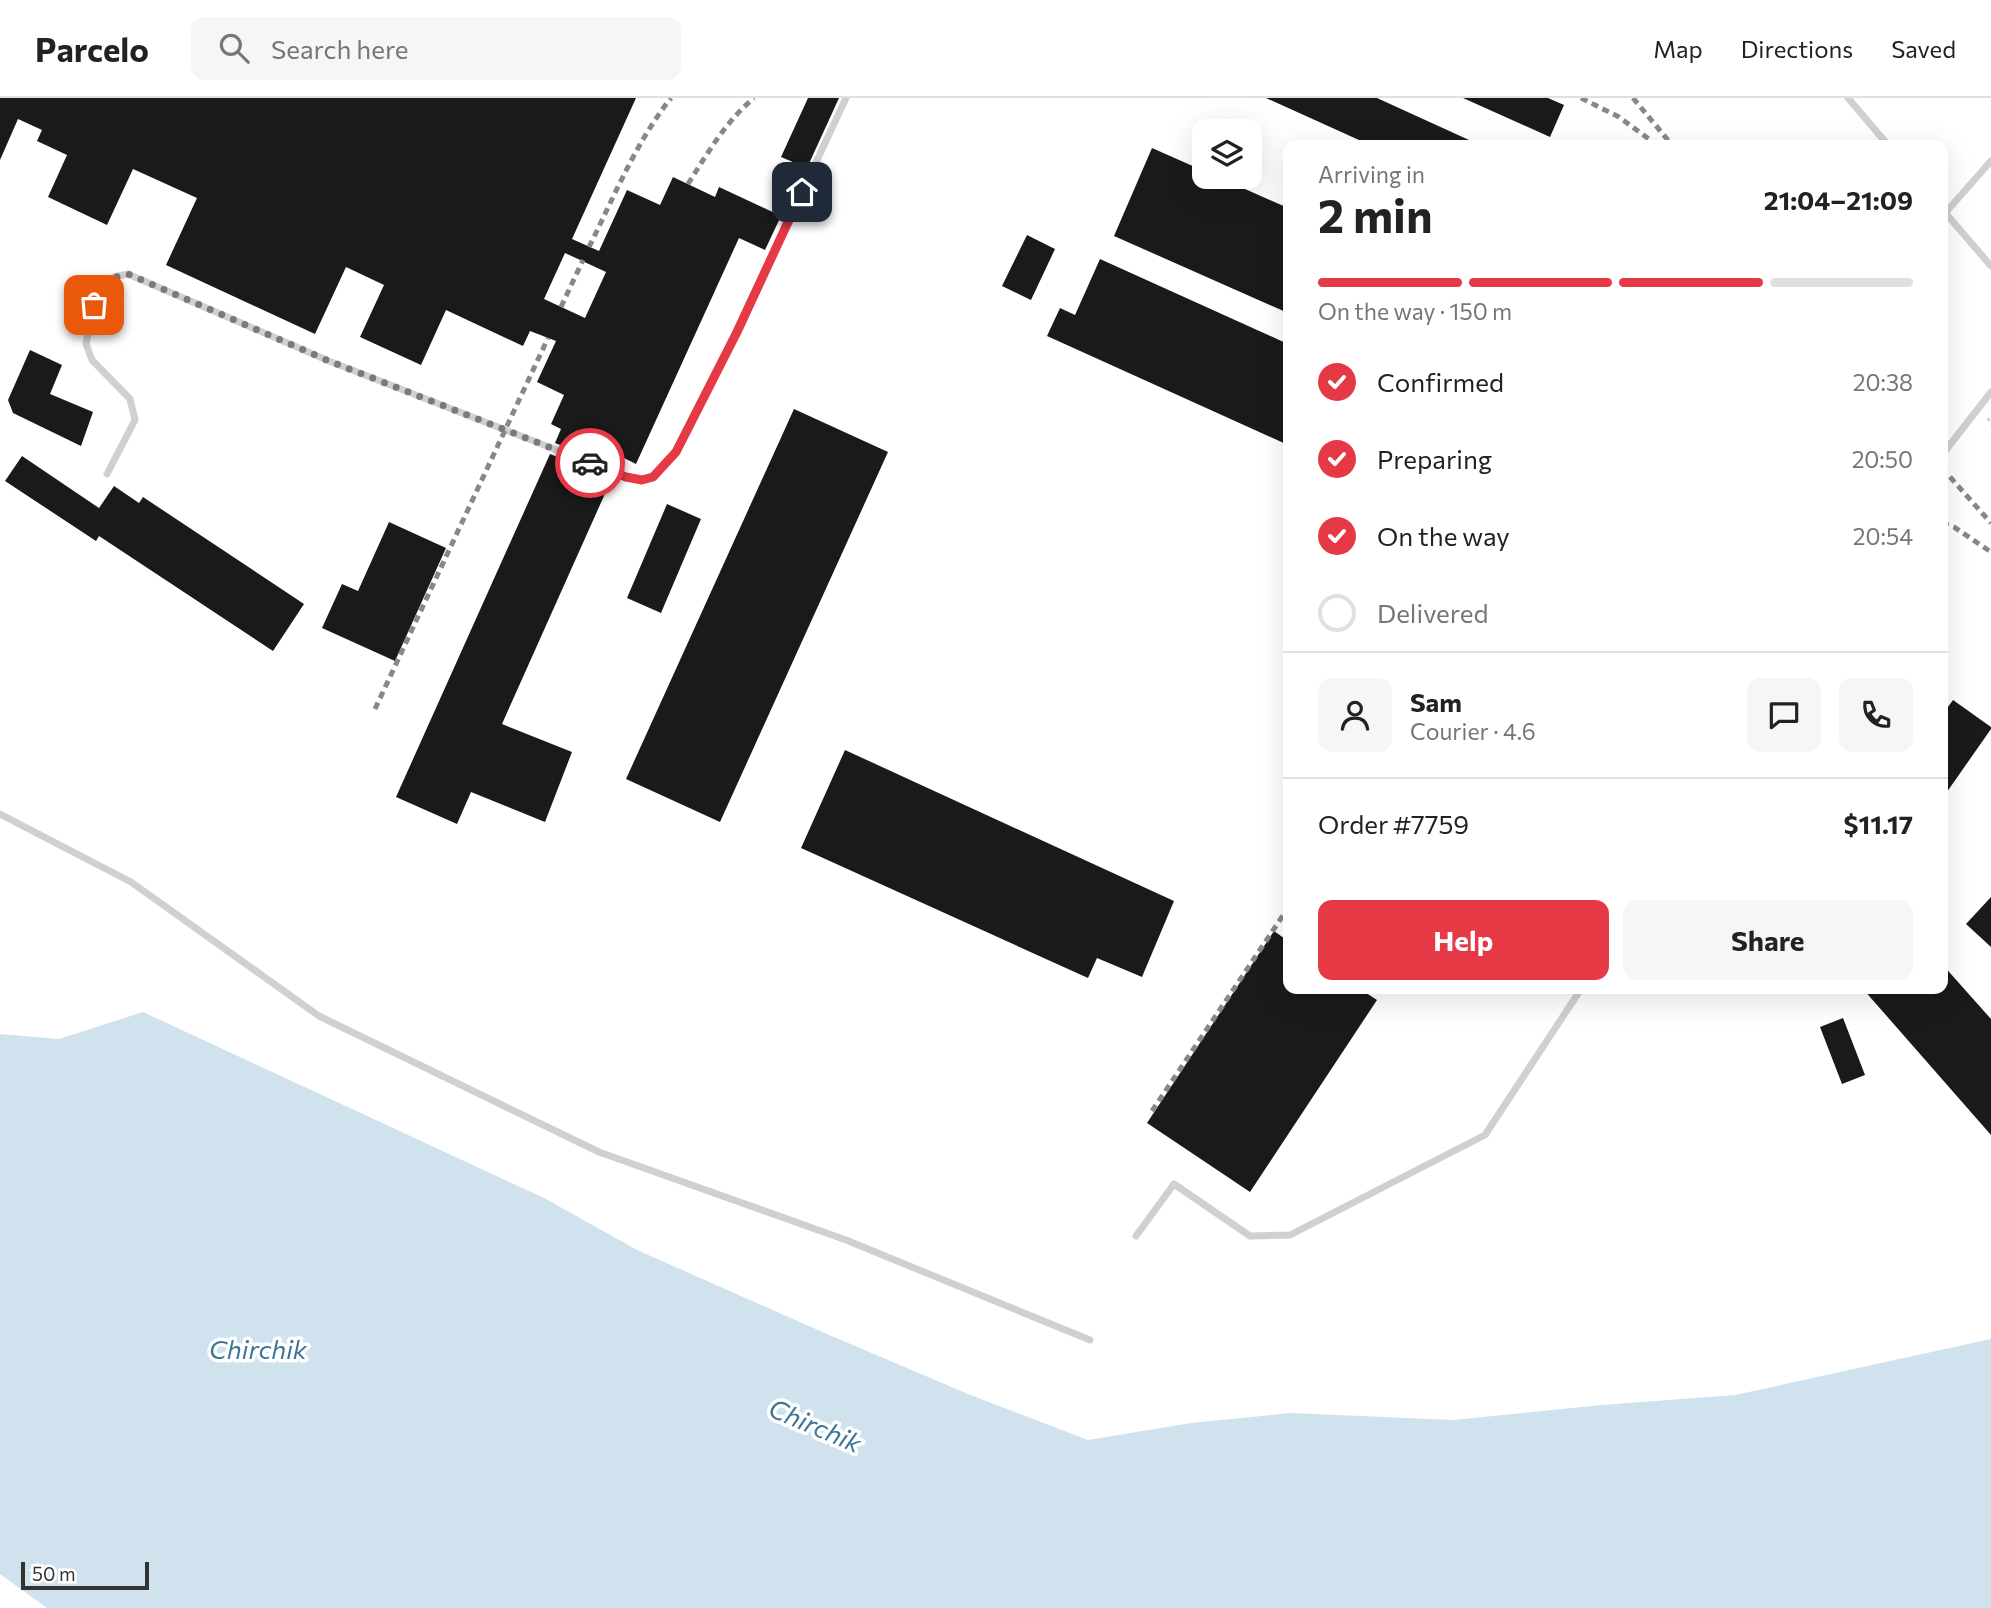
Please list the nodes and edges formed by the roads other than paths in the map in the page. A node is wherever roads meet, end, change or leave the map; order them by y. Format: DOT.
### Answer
graph roads {
  1 [pos="846,98"];
  2 [pos="1848,98"];
  3 [pos="1884,140"];
  4 [pos="1991,161"];
  5 [pos="1948,207"];
  6 [pos="1948,216"];
  7 [pos="1991,266"];
  8 [pos="1991,392"];
  9 [pos="1948,447"];
  10 [pos="107,474"];
  11 [pos="0,814"];
  12 [pos="1578,994"];
  13 [pos="1136,1236"];
  14 [pos="1090,1340"];
  1 -- 10 [label="lane"];
  2 -- 3 [label="lane"];
  4 -- 5 [label="lane"];
  6 -- 7 [label="lane"];
  8 -- 9 [label="lane"];
  11 -- 14 [label="lane"];
  12 -- 13 [label="lane"];
}
